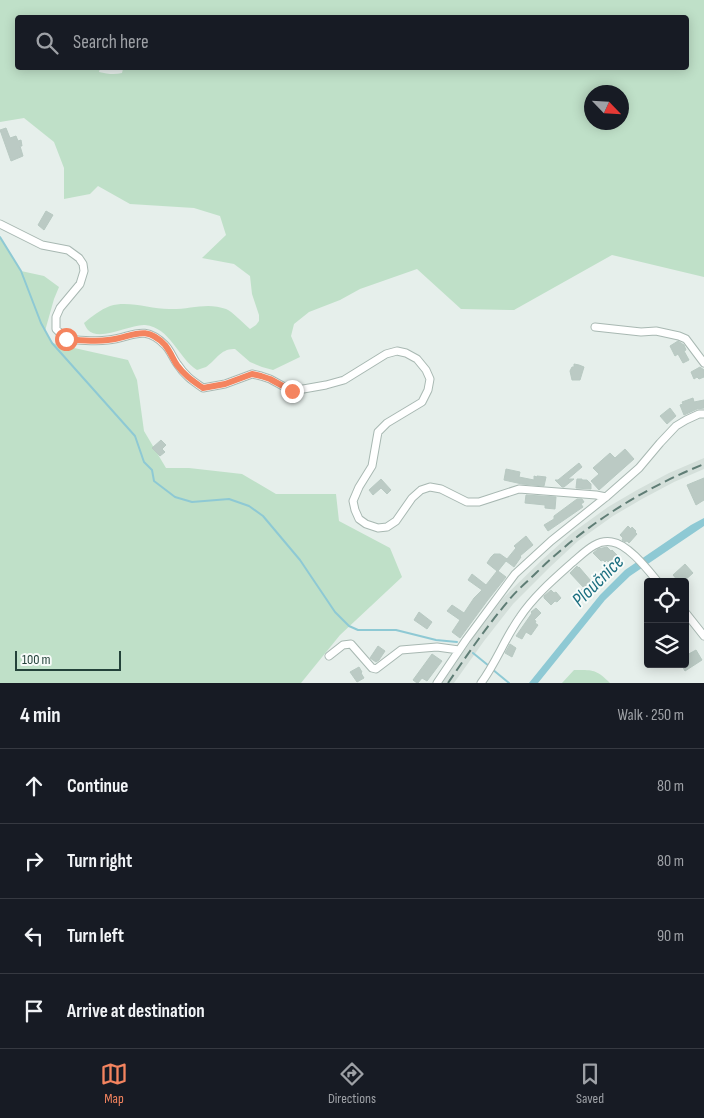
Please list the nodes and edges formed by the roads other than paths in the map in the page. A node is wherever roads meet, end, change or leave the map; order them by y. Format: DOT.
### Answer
graph roads {
  1 [pos="0,224"];
  2 [pos="595,327"];
  3 [pos="704,363"];
  4 [pos="704,414"];
  5 [pos="606,497"];
  6 [pos="655,578"];
  7 [pos="689,617"];
  8 [pos="704,636"];
  9 [pos="458,650"];
  10 [pos="329,656"];
  11 [pos="437,683"];
  12 [pos="481,683"];
  1 -- 5 [label="street"];
  2 -- 3 [label="street"];
  4 -- 5 [label="street"];
  5 -- 9 [label="street"];
  6 -- 12 [label="street"];
  7 -- 8 [label="street"];
  9 -- 10 [label="street"];
  9 -- 11 [label="street"];
}
